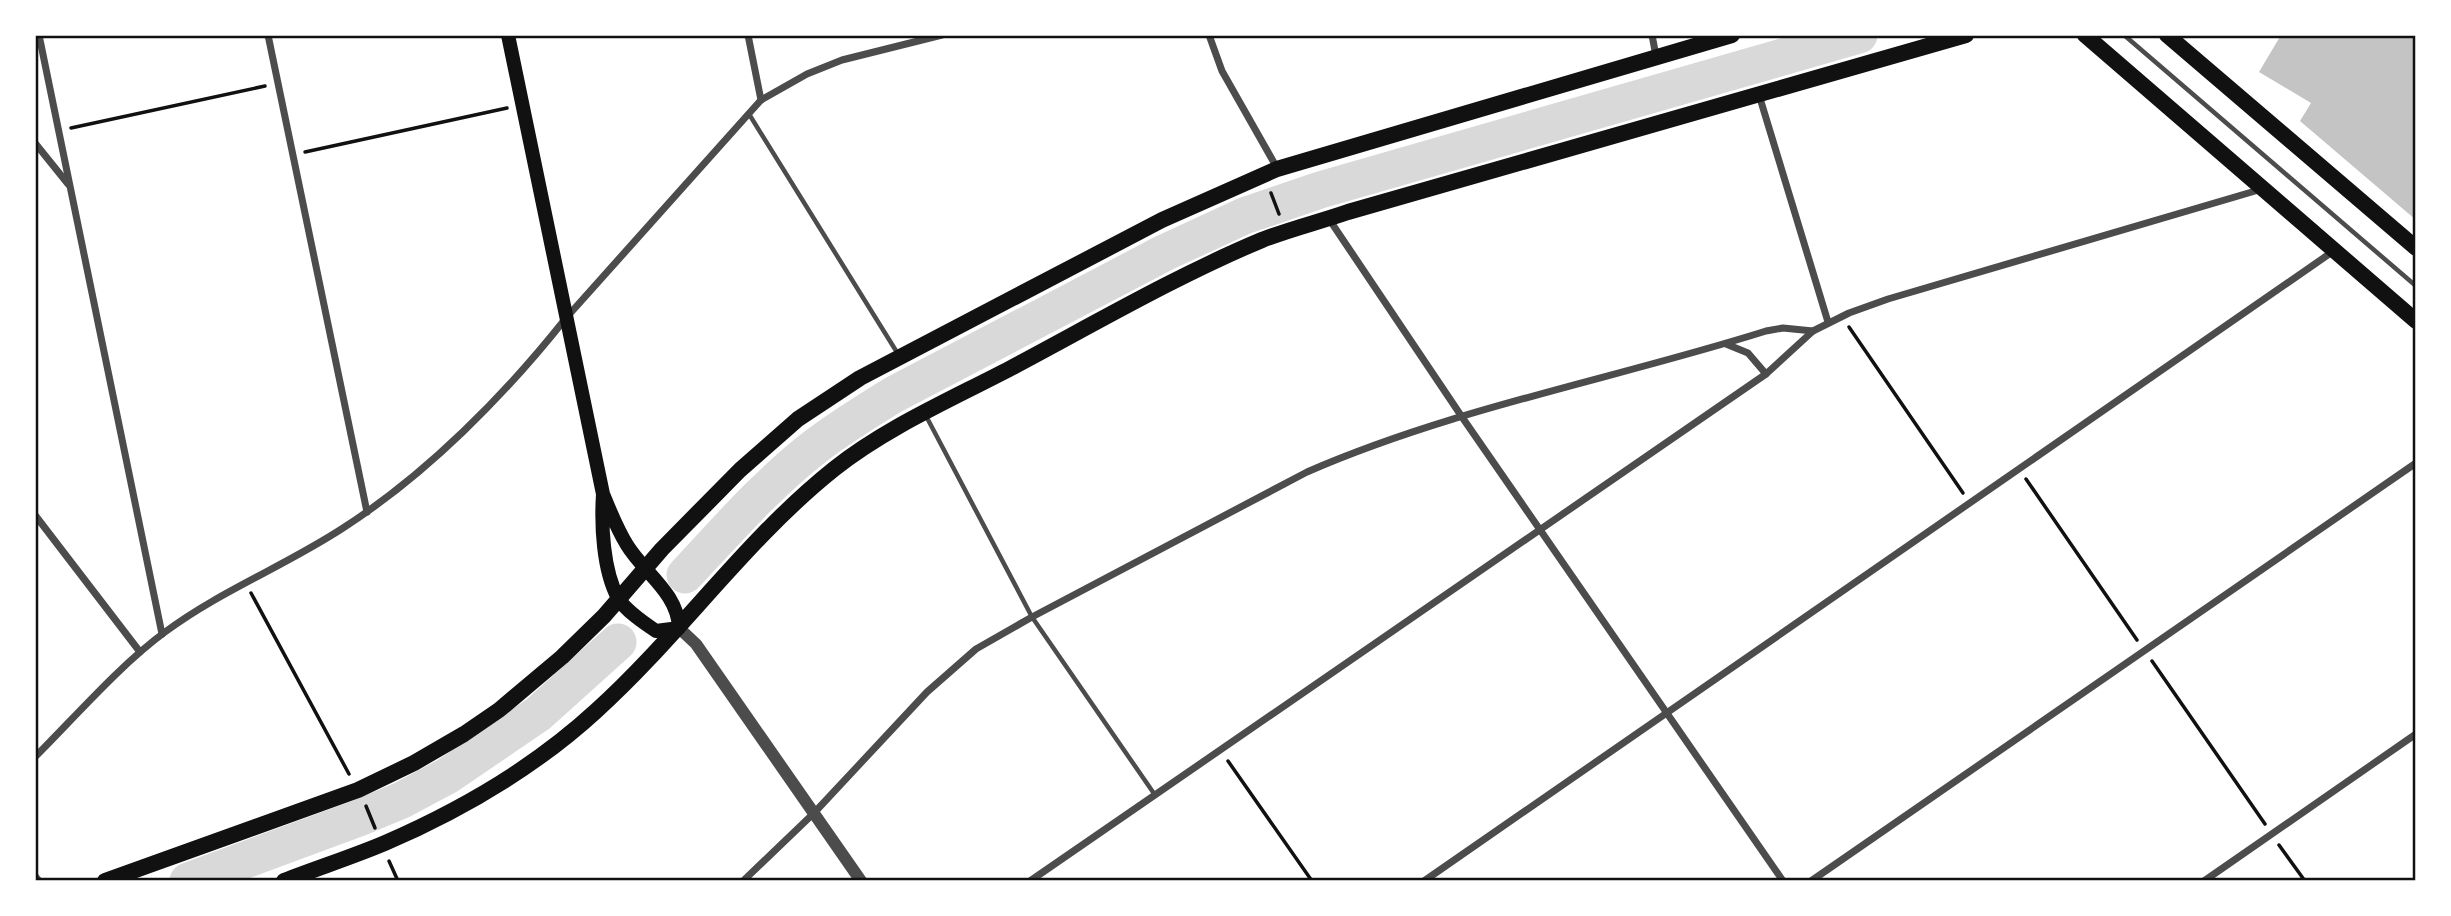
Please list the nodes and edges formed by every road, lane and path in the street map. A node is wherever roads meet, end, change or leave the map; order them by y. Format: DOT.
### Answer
graph roads {
  1 [pos="39,35"];
  2 [pos="268,35"];
  3 [pos="508,35"];
  4 [pos="748,35"];
  5 [pos="942,35"];
  6 [pos="1209,35"];
  7 [pos="1651,35"];
  8 [pos="1732,35"];
  9 [pos="1966,35"];
  10 [pos="2085,35"];
  11 [pos="2124,35"];
  12 [pos="2173,38"];
  13 [pos="1656,57"];
  14 [pos="278,83"];
  15 [pos="1758,95"];
  16 [pos="761,100"];
  17 [pos="522,104"];
  18 [pos="748,113"];
  19 [pos="59,131"];
  20 [pos="35,143"];
  21 [pos="293,155"];
  22 [pos="1278,169"];
  23 [pos="70,187"];
  24 [pos="2263,189"];
  25 [pos="1271,193"];
  26 [pos="1280,216"];
  27 [pos="1329,219"];
  28 [pos="2416,248"];
  29 [pos="2335,250"];
  30 [pos="2416,286"];
  31 [pos="1841,317"];
  32 [pos="566,318"];
  33 [pos="2416,321"];
  34 [pos="1828,323"];
  35 [pos="1813,331"];
  36 [pos="1726,344"];
  37 [pos="900,357"];
  38 [pos="1766,374"];
  39 [pos="925,413"];
  40 [pos="1462,416"];
  41 [pos="2416,463"];
  42 [pos="2019,469"];
  43 [pos="603,494"];
  44 [pos="1970,503"];
  45 [pos="368,512"];
  46 [pos="35,515"];
  47 [pos="1541,531"];
  48 [pos="644,569"];
  49 [pos="246,583"];
  50 [pos="619,599"];
  51 [pos="1032,617"];
  52 [pos="679,628"];
  53 [pos="162,634"];
  54 [pos="2145,650"];
  55 [pos="140,652"];
  56 [pos="1667,713"];
  57 [pos="2416,734"];
  58 [pos="1221,750"];
  59 [pos="35,757"];
  60 [pos="1155,795"];
  61 [pos="361,796"];
  62 [pos="814,813"];
  63 [pos="376,829"];
  64 [pos="2272,834"];
  65 [pos="35,876"];
  66 [pos="39,881"];
  67 [pos="105,881"];
  68 [pos="284,881"];
  69 [pos="743,881"];
  70 [pos="861,881"];
  71 [pos="1030,881"];
  72 [pos="1312,881"];
  73 [pos="1424,881"];
  74 [pos="1783,881"];
  75 [pos="1811,881"];
  76 [pos="2204,881"];
  77 [pos="2305,881"];
  1 -- 19 [label="street"];
  2 -- 14 [label="street"];
  3 -- 17 [label="main road"];
  4 -- 16 [label="street"];
  5 -- 16 [label="street"];
  6 -- 22 [label="street"];
  7 -- 13 [label="street"];
  8 -- 13 [label="main road"];
  9 -- 15 [label="main road"];
  10 -- 24 [label="main road"];
  11 -- 30 [label="lane"];
  12 -- 28 [label="main road"];
  13 -- 22 [label="main road"];
  14 -- 19 [label="path"];
  14 -- 21 [label="street"];
  15 -- 27 [label="main road"];
  15 -- 34 [label="street"];
  16 -- 18 [label="street"];
  17 -- 21 [label="path"];
  17 -- 32 [label="main road"];
  18 -- 32 [label="street"];
  18 -- 37 [label="lane"];
  19 -- 23 [label="street"];
  20 -- 23 [label="street"];
  21 -- 45 [label="street"];
  22 -- 37 [label="main road"];
  23 -- 53 [label="street"];
  24 -- 29 [label="main road"];
  24 -- 31 [label="street"];
  25 -- 26 [label="path"];
  27 -- 39 [label="main road"];
  27 -- 40 [label="street"];
  29 -- 33 [label="main road"];
  29 -- 42 [label="street"];
  31 -- 34 [label="street"];
  31 -- 44 [label="path"];
  32 -- 43 [label="main road"];
  32 -- 45 [label="street"];
  34 -- 35 [label="street"];
  35 -- 36 [label="street"];
  35 -- 38 [label="street"];
  36 -- 38 [label="street"];
  36 -- 40 [label="street"];
  37 -- 48 [label="main road"];
  38 -- 47 [label="street"];
  39 -- 51 [label="lane"];
  39 -- 52 [label="main road"];
  40 -- 47 [label="street"];
  40 -- 51 [label="street"];
  41 -- 54 [label="street"];
  42 -- 44 [label="street"];
  42 -- 54 [label="path"];
  43 -- 48 [label="main road"];
  43 -- 50 [label="main road"];
  44 -- 56 [label="street"];
  45 -- 49 [label="street"];
  46 -- 55 [label="street"];
  47 -- 56 [label="street"];
  47 -- 58 [label="street"];
  48 -- 50 [label="main road"];
  48 -- 52 [label="main road"];
  49 -- 53 [label="street"];
  49 -- 61 [label="path"];
  50 -- 52 [label="main road"];
  50 -- 61 [label="main road"];
  51 -- 60 [label="lane"];
  51 -- 62 [label="street"];
  52 -- 62 [label="street"];
  52 -- 68 [label="main road"];
  53 -- 55 [label="street"];
  54 -- 64 [label="path"];
  54 -- 75 [label="street"];
  55 -- 59 [label="street"];
  56 -- 73 [label="street"];
  56 -- 74 [label="street"];
  57 -- 64 [label="street"];
  58 -- 60 [label="street"];
  58 -- 72 [label="path"];
  60 -- 71 [label="street"];
  61 -- 63 [label="path"];
  61 -- 67 [label="main road"];
  62 -- 69 [label="street"];
  62 -- 70 [label="street"];
  64 -- 76 [label="street"];
  64 -- 77 [label="path"];
  65 -- 66 [label="street"];
}
